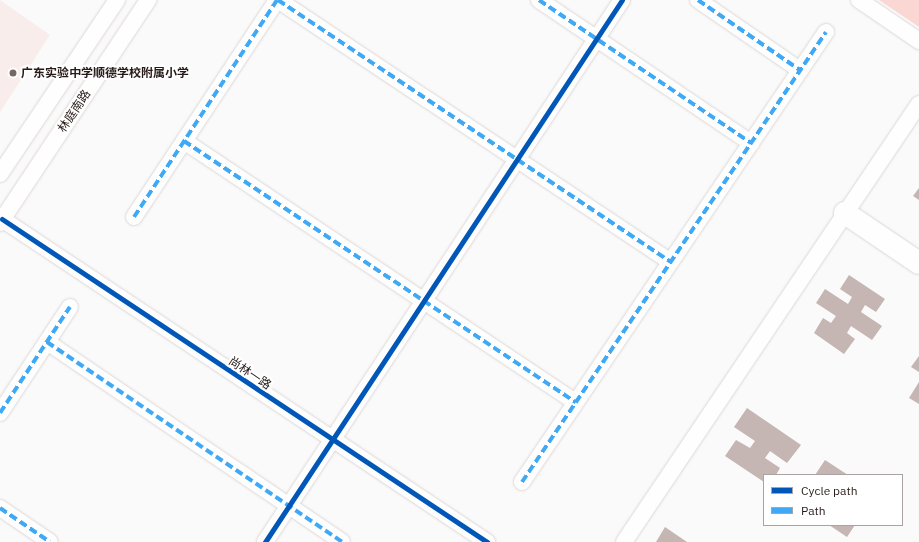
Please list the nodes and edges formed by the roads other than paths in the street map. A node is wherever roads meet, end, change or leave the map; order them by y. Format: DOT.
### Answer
graph roads {
  1 [pos="117,0"];
  2 [pos="148,0"];
  3 [pos="278,0"];
  4 [pos="540,0"];
  5 [pos="622,0"];
  6 [pos="698,0"];
  7 [pos="859,0"];
  8 [pos="826,32"];
  9 [pos="597,39"];
  10 [pos="919,41"];
  11 [pos="800,70"];
  12 [pos="919,104"];
  13 [pos="184,141"];
  14 [pos="751,143"];
  15 [pos="517,160"];
  16 [pos="0,174"];
  17 [pos="845,213"];
  18 [pos="134,217"];
  19 [pos="1,221"];
  20 [pos="670,262"];
  21 [pos="919,263"];
  22 [pos="425,302"];
  23 [pos="70,307"];
  24 [pos="47,342"];
  25 [pos="576,402"];
  26 [pos="0,413"];
  27 [pos="334,440"];
  28 [pos="522,482"];
  29 [pos="289,506"];
  30 [pos="0,508"];
  31 [pos="50,542"];
  32 [pos="265,542"];
  33 [pos="342,542"];
  34 [pos="487,542"];
  35 [pos="624,542"];
  1 -- 16 [label="street"];
  2 -- 19 [label="street, 林庭南路"];
  3 -- 13 [label="street"];
  3 -- 15 [label="street"];
  4 -- 9 [label="street"];
  5 -- 9 [label="street"];
  6 -- 11 [label="street"];
  7 -- 10 [label="street"];
  8 -- 11 [label="street"];
  9 -- 14 [label="street"];
  9 -- 15 [label="street"];
  11 -- 14 [label="street"];
  12 -- 17 [label="street"];
  13 -- 18 [label="street"];
  13 -- 22 [label="street"];
  14 -- 20 [label="street"];
  15 -- 20 [label="street"];
  15 -- 22 [label="street"];
  17 -- 21 [label="street"];
  17 -- 35 [label="street"];
  19 -- 27 [label="street, 尚林一路"];
  20 -- 25 [label="street"];
  22 -- 25 [label="street"];
  22 -- 27 [label="street"];
  23 -- 24 [label="street"];
  24 -- 26 [label="street"];
  24 -- 29 [label="street"];
  25 -- 28 [label="street"];
  27 -- 29 [label="street"];
  27 -- 34 [label="street, 尚林一路"];
  29 -- 32 [label="street"];
  29 -- 33 [label="street"];
  30 -- 31 [label="street"];
}
